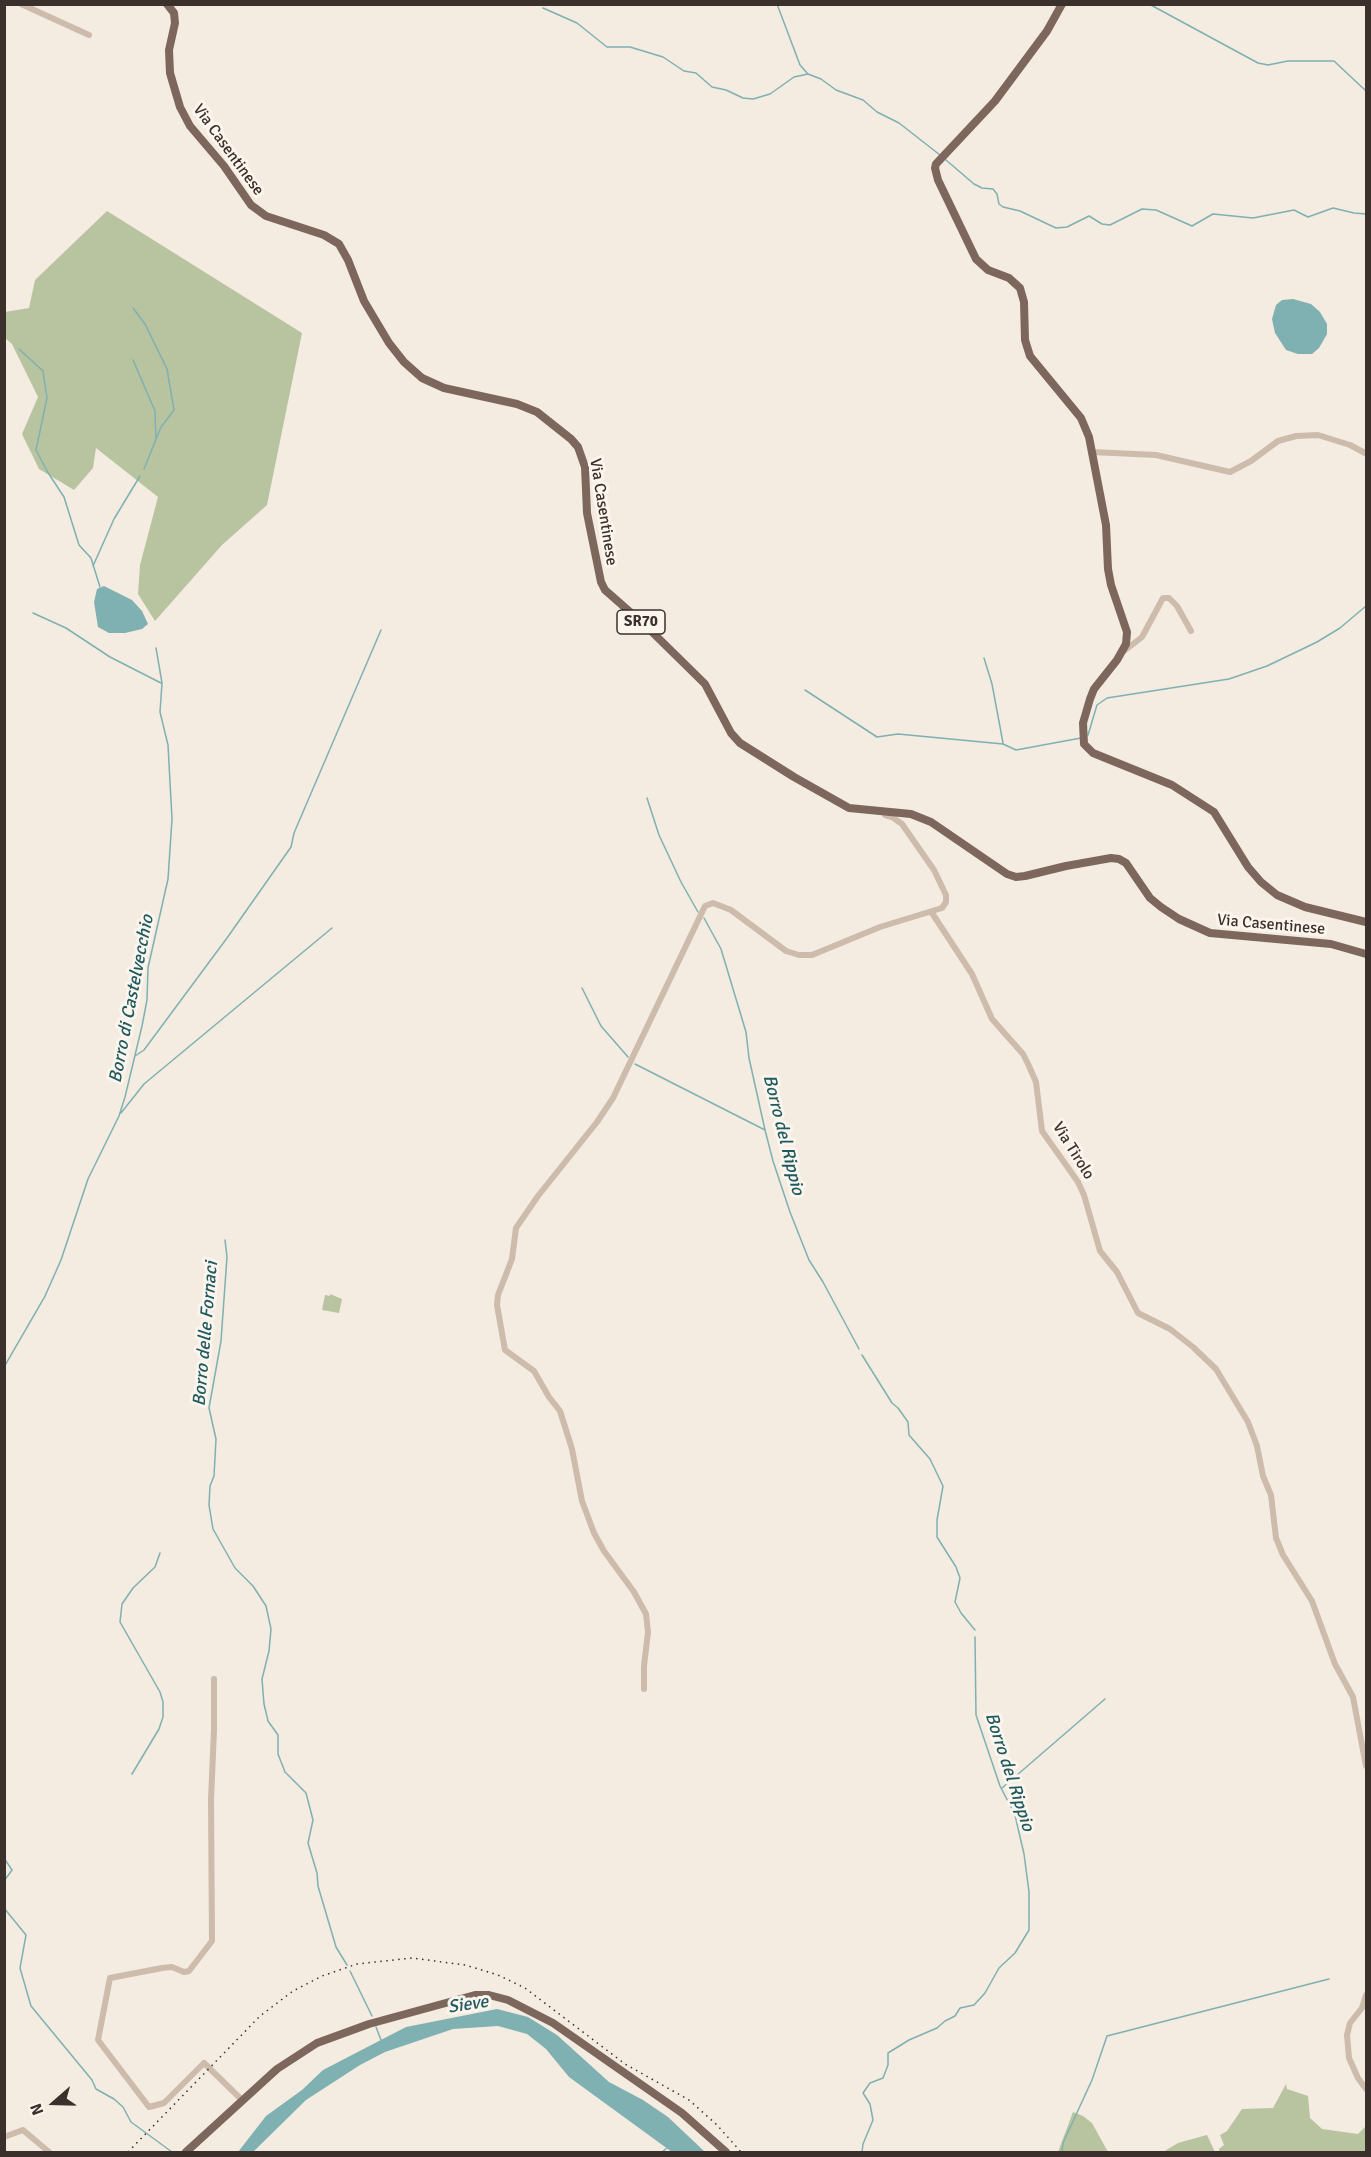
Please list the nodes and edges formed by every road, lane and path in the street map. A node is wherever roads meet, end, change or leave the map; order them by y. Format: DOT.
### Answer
graph roads {
  1 [pos="21,4"];
  2 [pos="167,4"];
  3 [pos="1062,4"];
  4 [pos="89,35"];
  5 [pos="1092,452"];
  6 [pos="1366,452"];
  7 [pos="1191,631"];
  8 [pos="1121,654"];
  9 [pos="884,811"];
  10 [pos="932,913"];
  11 [pos="1366,922"];
  12 [pos="1366,954"];
  13 [pos="214,1679"];
  14 [pos="645,1689"];
  15 [pos="1366,1766"];
  16 [pos="1366,1995"];
  17 [pos="1366,2089"];
  18 [pos="241,2099"];
  19 [pos="682,2113"];
  20 [pos="4,2137"];
  21 [pos="49,2152"];
  22 [pos="186,2152"];
  23 [pos="718,2152"];
  24 [pos="726,2152"];
  1 -- 4 [label="street"];
  2 -- 9 [label="main road, Via Casentinese / SR70"];
  3 -- 5 [label="main road"];
  5 -- 6 [label="street"];
  5 -- 8 [label="main road"];
  7 -- 8 [label="street"];
  8 -- 11 [label="main road"];
  9 -- 10 [label="street"];
  9 -- 12 [label="main road, Via Casentinese / SR70"];
  10 -- 14 [label="street"];
  10 -- 15 [label="street, Via Tirolo"];
  13 -- 18 [label="street"];
  16 -- 17 [label="street"];
  18 -- 19 [label="main road"];
  18 -- 22 [label="main road"];
  19 -- 23 [label="main road"];
  19 -- 24 [label="main road"];
  20 -- 21 [label="street"];
}
